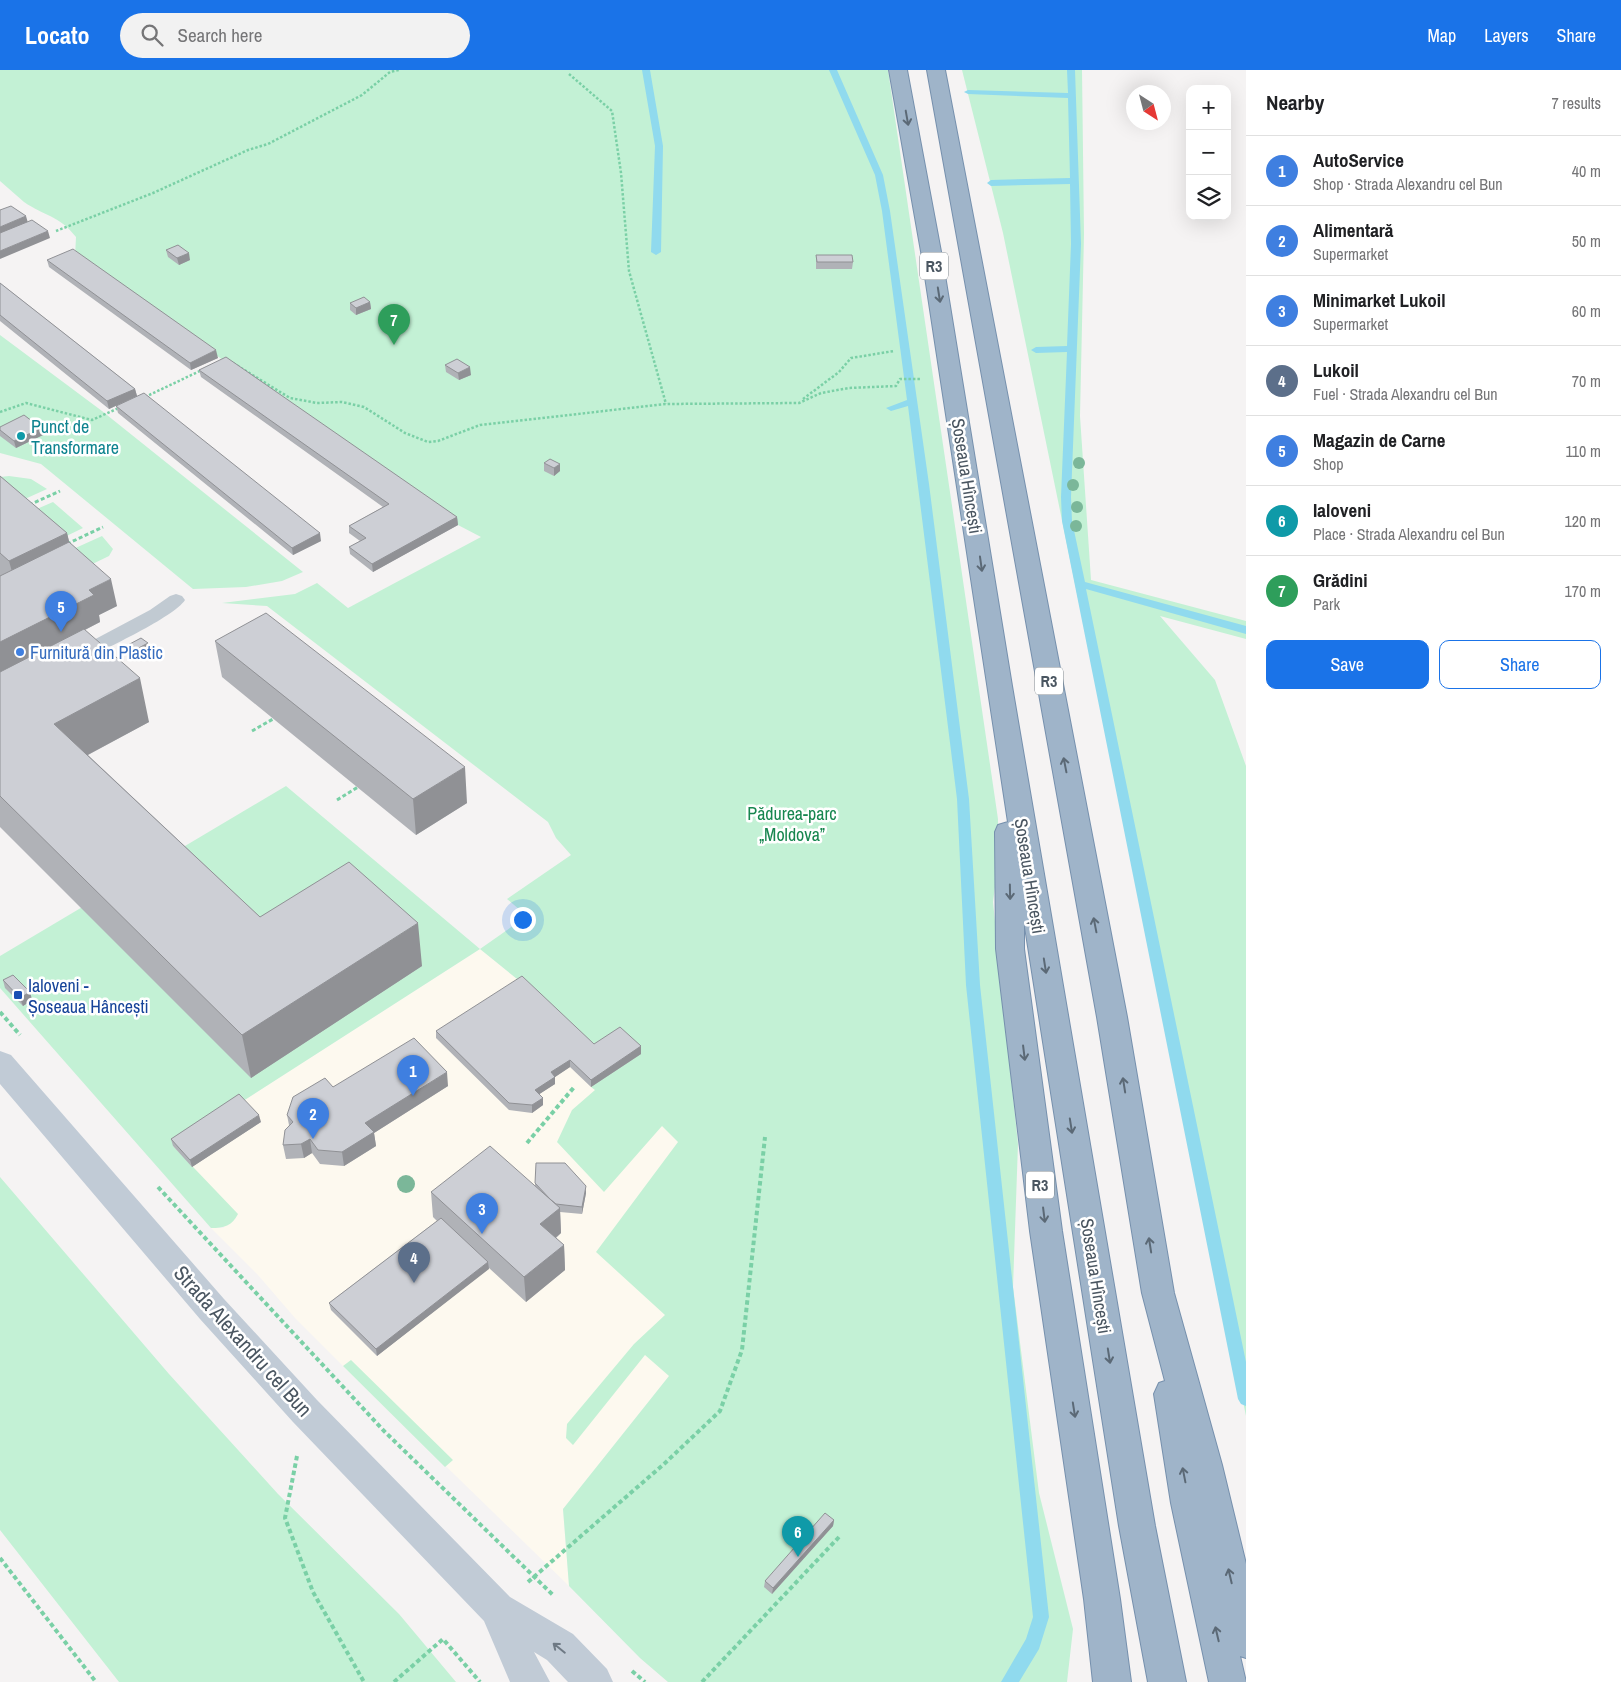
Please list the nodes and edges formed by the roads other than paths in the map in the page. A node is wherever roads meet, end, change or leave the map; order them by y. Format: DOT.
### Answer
graph roads {
  1 [pos="898,70"];
  2 [pos="936,70"];
  3 [pos="176,600"];
  4 [pos="60,665"];
  5 [pos="999,686"];
  6 [pos="0,1063"];
  7 [pos="1158,1293"];
  8 [pos="497,1609"];
  9 [pos="1246,1640"];
  10 [pos="531,1682"];
  11 [pos="594,1682"];
  12 [pos="1112,1682"];
  13 [pos="1167,1682"];
  14 [pos="1228,1682"];
  1 -- 5 [label="highway, Șoseaua Hîncești / R3, one-way"];
  7 -- 2 [label="highway, R3, one-way"];
  3 -- 4 [label="lane"];
  5 -- 12 [label="highway, R3, one-way"];
  5 -- 13 [label="highway, Șoseaua Hîncești / R3, one-way"];
  6 -- 8 [label="main road, Strada Alexandru cel Bun"];
  9 -- 7 [label="highway, R3, one-way"];
  14 -- 7 [label="highway, R3, one-way"];
  8 -- 10 [label="main road, Strada Alexandru cel Bun"];
  11 -- 8 [label="main road, Strada Alexandru cel Bun, one-way"];
}
